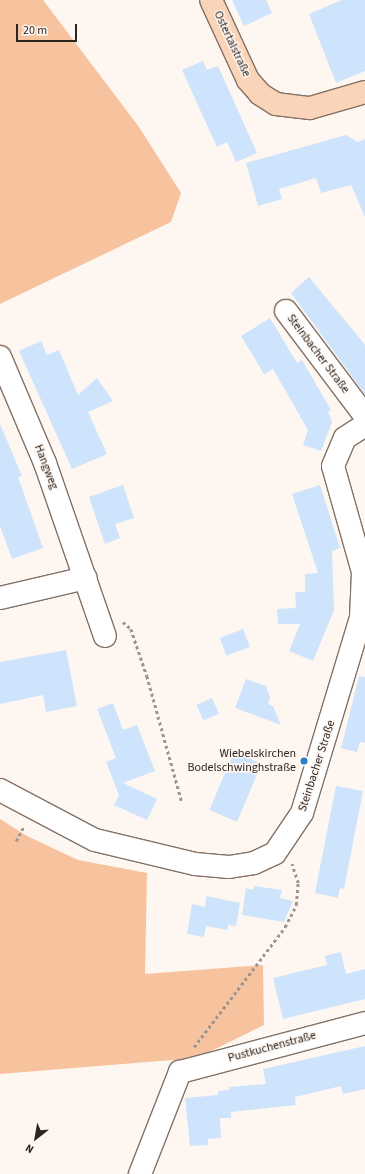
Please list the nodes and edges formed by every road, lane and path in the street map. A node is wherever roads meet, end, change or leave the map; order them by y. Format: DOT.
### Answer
graph roads {
  1 [pos="211,0"];
  2 [pos="365,92"];
  3 [pos="286,311"];
  4 [pos="0,358"];
  5 [pos="365,416"];
  6 [pos="365,425"];
  7 [pos="86,578"];
  8 [pos="365,590"];
  9 [pos="0,598"];
  10 [pos="98,616"];
  11 [pos="105,636"];
  12 [pos="0,790"];
  13 [pos="182,802"];
  14 [pos="284,843"];
  15 [pos="365,1023"];
  16 [pos="180,1072"];
  17 [pos="140,1174"];
  1 -- 2 [label="main road, Ostertalstraße"];
  3 -- 5 [label="street, Steinbacher Straße"];
  4 -- 7 [label="street, Hangweg"];
  6 -- 8 [label="street, Steinbacher Straße"];
  7 -- 9 [label="street"];
  7 -- 10 [label="street, Hangweg"];
  8 -- 14 [label="street, Steinbacher Straße"];
  10 -- 11 [label="street, Hangweg"];
  10 -- 13 [label="path"];
  12 -- 14 [label="street, Steinbacher Straße"];
  14 -- 16 [label="path"];
  15 -- 16 [label="street, Pustkuchenstraße"];
  16 -- 17 [label="street"];
}
